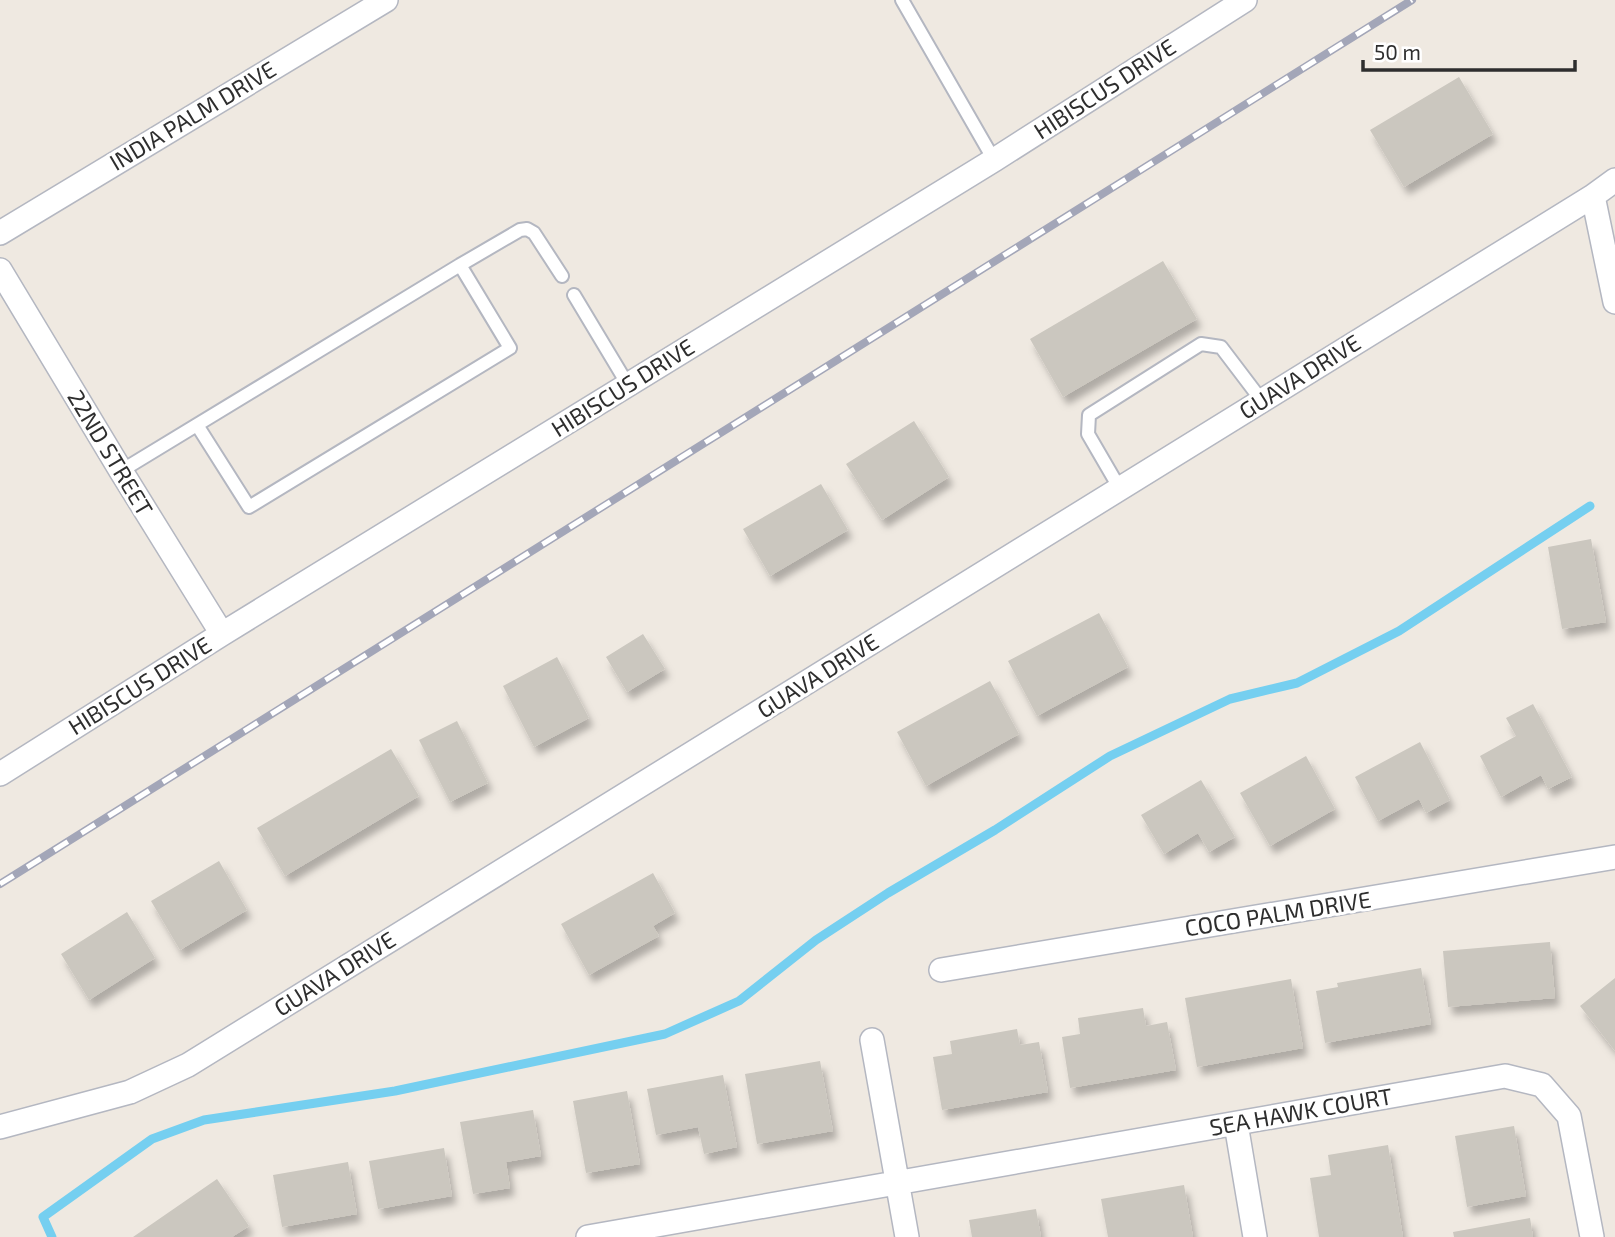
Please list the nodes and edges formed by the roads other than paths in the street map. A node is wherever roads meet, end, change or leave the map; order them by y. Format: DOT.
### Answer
graph roads {
  1 [pos="386,0"];
  2 [pos="902,0"];
  3 [pos="1244,0"];
  4 [pos="994,160"];
  5 [pos="1615,180"];
  6 [pos="1593,196"];
  7 [pos="0,233"];
  8 [pos="460,265"];
  9 [pos="0,270"];
  10 [pos="562,276"];
  11 [pos="573,295"];
  12 [pos="1615,302"];
  13 [pos="628,385"];
  14 [pos="1262,401"];
  15 [pos="197,425"];
  16 [pos="121,471"];
  17 [pos="1120,489"];
  18 [pos="222,634"];
  19 [pos="0,774"];
  20 [pos="1615,857"];
  21 [pos="941,970"];
  22 [pos="872,1040"];
  23 [pos="1236,1124"];
  24 [pos="0,1127"];
  25 [pos="897,1184"];
  26 [pos="588,1237"];
  27 [pos="907,1237"];
  28 [pos="1255,1237"];
  29 [pos="1592,1237"];
  1 -- 7 [label="street, INDIA PALM DRIVE"];
  2 -- 4 [label="lane"];
  3 -- 4 [label="street, HIBISCUS DRIVE"];
  4 -- 13 [label="street, HIBISCUS DRIVE"];
  5 -- 6 [label="street, GUAVA DRIVE"];
  6 -- 12 [label="street"];
  6 -- 14 [label="street, GUAVA DRIVE"];
  8 -- 10 [label="lane"];
  8 -- 15 [label="lane"];
  8 -- 15 [label="lane"];
  9 -- 16 [label="street, 22ND STREET"];
  11 -- 13 [label="lane"];
  13 -- 18 [label="street, HIBISCUS DRIVE"];
  14 -- 17 [label="street, GUAVA DRIVE"];
  14 -- 17 [label="lane"];
  15 -- 16 [label="lane"];
  16 -- 18 [label="street, 22ND STREET"];
  17 -- 24 [label="street, GUAVA DRIVE"];
  18 -- 19 [label="street, HIBISCUS DRIVE"];
  20 -- 21 [label="street, COCO PALM DRIVE"];
  22 -- 25 [label="street"];
  23 -- 25 [label="street, SEA HAWK COURT"];
  23 -- 28 [label="street"];
  23 -- 29 [label="street, SEA HAWK COURT"];
  25 -- 26 [label="street, SEA HAWK COURT"];
  25 -- 27 [label="street"];
}
